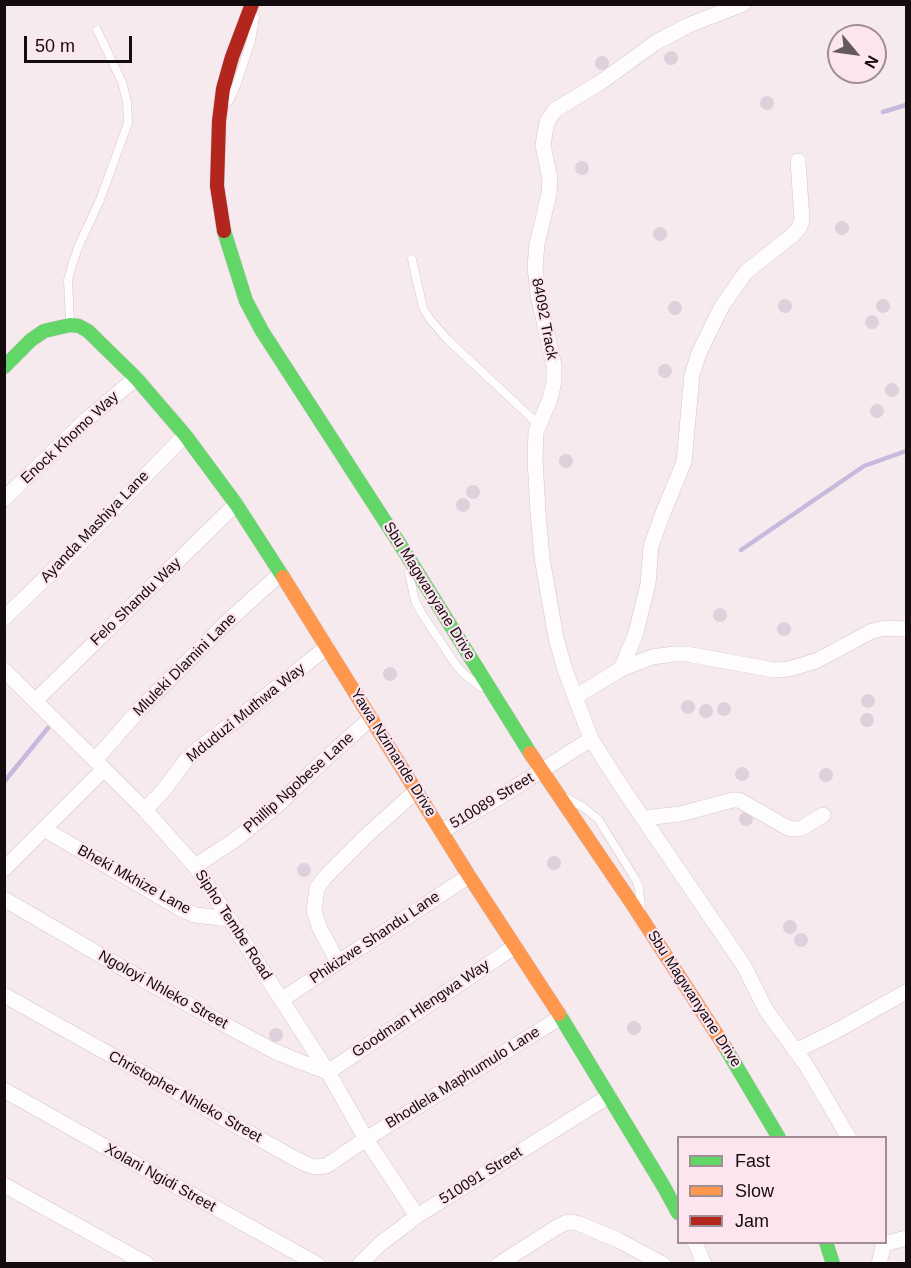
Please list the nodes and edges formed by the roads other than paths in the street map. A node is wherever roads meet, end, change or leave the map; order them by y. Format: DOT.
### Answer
graph roads {
  1 [pos="254,4"];
  2 [pos="743,4"];
  3 [pos="97,30"];
  4 [pos="798,161"];
  5 [pos="412,259"];
  6 [pos="70,325"];
  7 [pos="4,367"];
  8 [pos="136,378"];
  9 [pos="538,424"];
  10 [pos="185,435"];
  11 [pos="4,499"];
  12 [pos="236,504"];
  13 [pos="280,574"];
  14 [pos="4,618"];
  15 [pos="906,629"];
  16 [pos="327,647"];
  17 [pos="621,669"];
  18 [pos="4,670"];
  19 [pos="575,697"];
  20 [pos="36,700"];
  21 [pos="371,718"];
  22 [pos="591,739"];
  23 [pos="99,765"];
  24 [pos="541,771"];
  25 [pos="416,791"];
  26 [pos="555,792"];
  27 [pos="145,810"];
  28 [pos="823,816"];
  29 [pos="644,818"];
  30 [pos="44,829"];
  31 [pos="442,831"];
  32 [pos="195,866"];
  33 [pos="4,869"];
  34 [pos="469,876"];
  35 [pos="4,899"];
  36 [pos="229,919"];
  37 [pos="642,919"];
  38 [pos="514,947"];
  39 [pos="338,962"];
  40 [pos="906,992"];
  41 [pos="4,995"];
  42 [pos="281,1000"];
  43 [pos="561,1017"];
  44 [pos="795,1051"];
  45 [pos="328,1072"];
  46 [pos="4,1090"];
  47 [pos="609,1096"];
  48 [pos="778,1136"];
  49 [pos="848,1136"];
  50 [pos="366,1139"];
  51 [pos="4,1185"];
  52 [pos="677,1211"];
  53 [pos="417,1216"];
  54 [pos="906,1238"];
  55 [pos="887,1242"];
  56 [pos="695,1244"];
  57 [pos="827,1244"];
  58 [pos="884,1244"];
  59 [pos="147,1263"];
  60 [pos="317,1263"];
  61 [pos="360,1263"];
  62 [pos="499,1263"];
  63 [pos="663,1263"];
  64 [pos="704,1263"];
  65 [pos="833,1263"];
  66 [pos="879,1263"];
  1 -- 24 [label="main road, Sbu Magwanyane Drive"];
  2 -- 9 [label="street, 84092 Track"];
  3 -- 6 [label="lane"];
  4 -- 17 [label="street"];
  5 -- 9 [label="lane"];
  6 -- 7 [label="main road"];
  6 -- 8 [label="main road, Yawa Nzimande Drive"];
  8 -- 10 [label="main road, Yawa Nzimande Drive"];
  8 -- 11 [label="street, Enock Khomo Way"];
  9 -- 19 [label="street, 84092 Track"];
  10 -- 12 [label="main road, Yawa Nzimande Drive"];
  10 -- 14 [label="street, Ayanda Mashiya Lane"];
  12 -- 13 [label="main road, Yawa Nzimande Drive"];
  12 -- 20 [label="street, Felo Shandu Way"];
  13 -- 16 [label="main road, Yawa Nzimande Drive"];
  13 -- 23 [label="street, Mluleki Dlamini Lane"];
  15 -- 17 [label="street"];
  16 -- 21 [label="main road, Yawa Nzimande Drive"];
  16 -- 27 [label="street, Mduduzi Muthwa Way"];
  17 -- 19 [label="street"];
  18 -- 20 [label="street, Sipho Tembe Road"];
  19 -- 22 [label="street, 84092 Track"];
  20 -- 23 [label="street, Sipho Tembe Road"];
  21 -- 25 [label="main road, Yawa Nzimande Drive"];
  21 -- 32 [label="street, Phillip Ngobese Lane"];
  22 -- 24 [label="street, 510089 Street"];
  22 -- 29 [label="street, 84092 Track"];
  23 -- 27 [label="street, Sipho Tembe Road"];
  23 -- 30 [label="street, Mluleki Dlamini Lane"];
  24 -- 26 [label="main road, Sbu Magwanyane Drive"];
  24 -- 31 [label="street, 510089 Street"];
  25 -- 31 [label="main road, Yawa Nzimande Drive"];
  25 -- 39 [label="street"];
  26 -- 37 [label="main road, Sbu Magwanyane Drive"];
  26 -- 37 [label="lane"];
  27 -- 32 [label="street, Sipho Tembe Road"];
  28 -- 29 [label="street"];
  29 -- 44 [label="street, 84092 Track"];
  30 -- 33 [label="street, Mluleki Dlamini Lane"];
  30 -- 36 [label="street, Bheki Mkhize Lane"];
  31 -- 34 [label="main road, Yawa Nzimande Drive"];
  32 -- 36 [label="street, Sipho Tembe Road"];
  34 -- 38 [label="main road, Yawa Nzimande Drive"];
  34 -- 39 [label="street, Phikizwe Shandu Lane"];
  35 -- 45 [label="street, Ngoloyi Nhleko Street"];
  36 -- 42 [label="street, Sipho Tembe Road"];
  37 -- 48 [label="main road, Sbu Magwanyane Drive"];
  38 -- 43 [label="main road, Yawa Nzimande Drive"];
  38 -- 45 [label="street, Goodman Hlengwa Way"];
  39 -- 42 [label="street, Phikizwe Shandu Lane"];
  40 -- 44 [label="street"];
  41 -- 50 [label="street, Christopher Nhleko Street"];
  42 -- 45 [label="street, Sipho Tembe Road"];
  43 -- 47 [label="main road, Yawa Nzimande Drive"];
  43 -- 50 [label="street, Bhodlela Maphumulo Lane"];
  44 -- 49 [label="street, 84092 Track"];
  45 -- 50 [label="street, Sipho Tembe Road"];
  46 -- 60 [label="street, Xolani Ngidi Street"];
  47 -- 52 [label="main road, Yawa Nzimande Drive"];
  47 -- 53 [label="street, 510091 Street"];
  50 -- 53 [label="street, Sipho Tembe Road"];
  51 -- 59 [label="street"];
  53 -- 61 [label="street, 510091 Street"];
  54 -- 55 [label="street"];
  56 -- 64 [label="street"];
  57 -- 65 [label="main road"];
  58 -- 66 [label="street"];
  62 -- 63 [label="street"];
}
